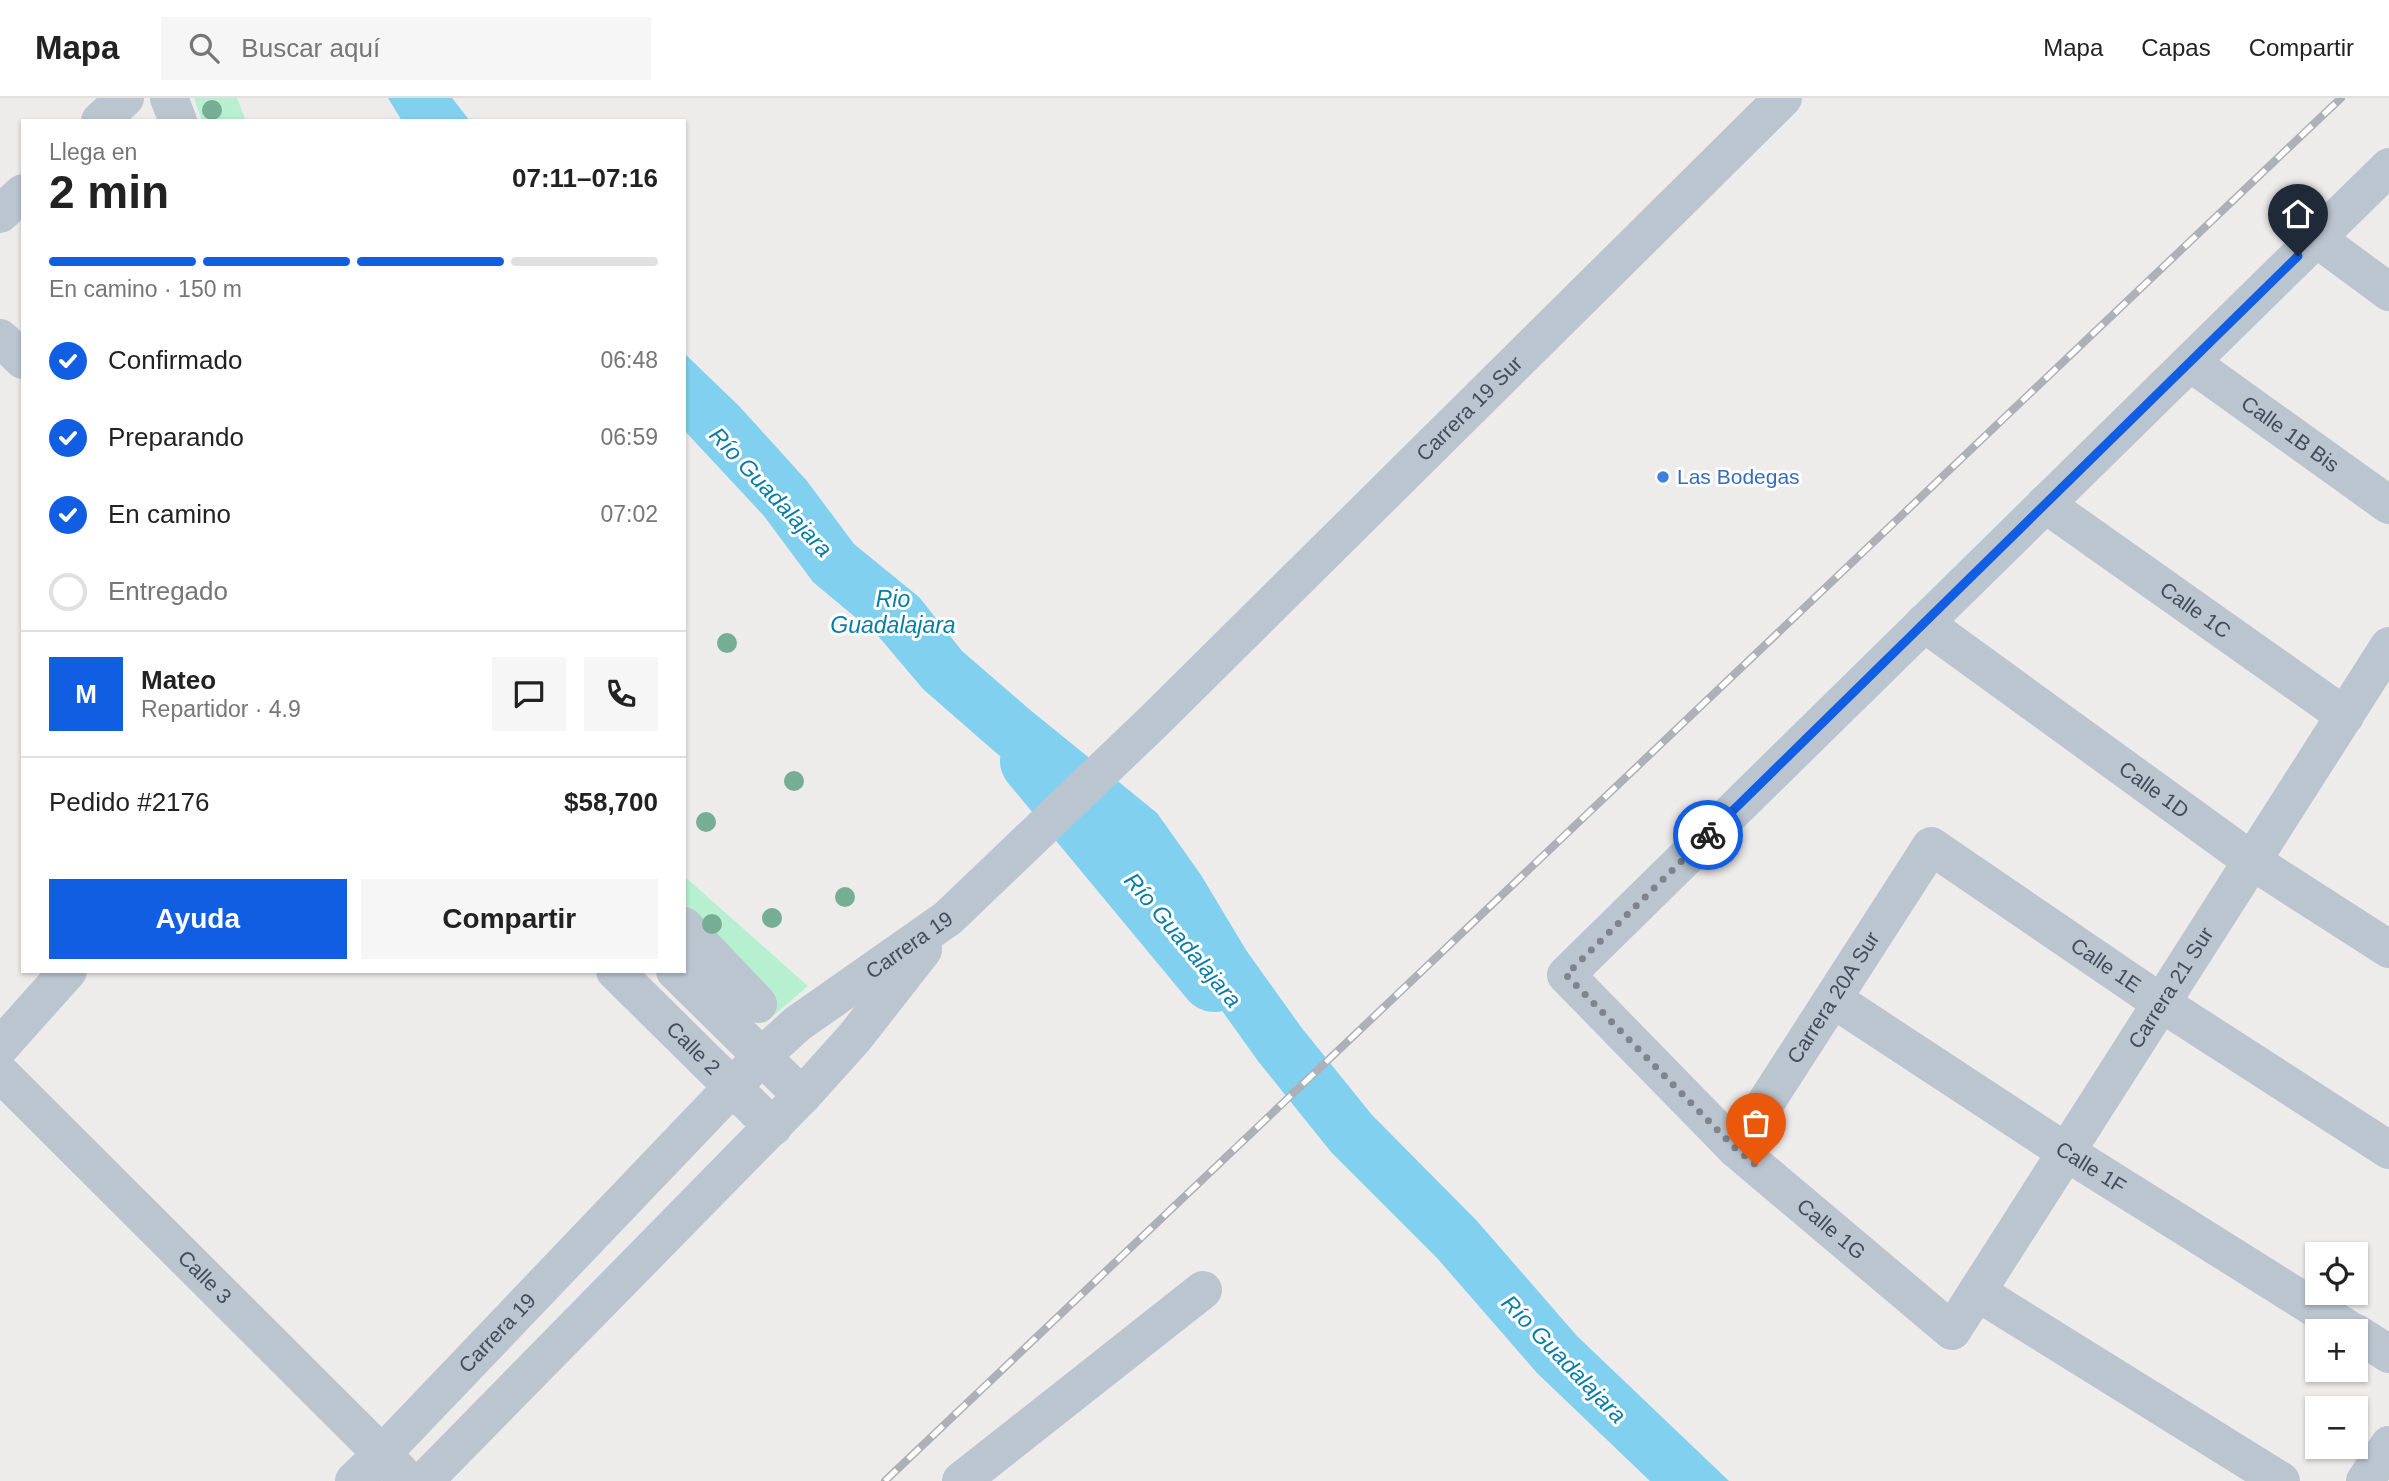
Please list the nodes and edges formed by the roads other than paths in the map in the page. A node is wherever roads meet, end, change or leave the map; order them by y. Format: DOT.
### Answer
graph roads {
  1 [pos="169,98"];
  2 [pos="195,98"];
  3 [pos="1783,98"];
  4 [pos="176,119"];
  5 [pos="202,119"];
  6 [pos="2389,167"];
  7 [pos="21,195"];
  8 [pos="0,214"];
  9 [pos="2316,238"];
  10 [pos="2389,292"];
  11 [pos="0,338"];
  12 [pos="21,358"];
  13 [pos="2191,363"];
  14 [pos="2045,505"];
  15 [pos="2389,505"];
  16 [pos="1924,623"];
  17 [pos="2384,666"];
  18 [pos="2345,716"];
  19 [pos="1931,846"];
  20 [pos="2252,861"];
  21 [pos="948,918"];
  22 [pos="686,928"];
  23 [pos="2389,949"];
  24 [pos="66,973"];
  25 [pos="617,973"];
  26 [pos="677,973"];
  27 [pos="1833,999"];
  28 [pos="2161,1003"];
  29 [pos="758,1004"];
  30 [pos="0,1047"];
  31 [pos="762,1056"];
  32 [pos="0,1073"];
  33 [pos="733,1087"];
  34 [pos="802,1096"];
  35 [pos="773,1127"];
  36 [pos="1736,1149"];
  37 [pos="2389,1150"];
  38 [pos="2066,1152"];
  39 [pos="1203,1290"];
  40 [pos="1977,1292"];
  41 [pos="2332,1319"];
  42 [pos="1952,1331"];
  43 [pos="2368,1341"];
  44 [pos="2389,1354"];
  45 [pos="2389,1444"];
  46 [pos="382,1454"];
  47 [pos="354,1481"];
  48 [pos="409,1481"];
  49 [pos="424,1481"];
  50 [pos="961,1481"];
  51 [pos="2281,1481"];
  52 [pos="2365,1481"];
  1 -- 4 [label="street"];
  2 -- 5 [label="street"];
  3 -- 21 [label="street, Carrera 19 Sur"];
  6 -- 9 [label="street"];
  7 -- 8 [label="street"];
  9 -- 10 [label="street"];
  9 -- 13 [label="street"];
  11 -- 12 [label="street"];
  13 -- 14 [label="street"];
  13 -- 15 [label="street, Calle 1B Bis"];
  14 -- 16 [label="street"];
  14 -- 18 [label="street, Calle 1C"];
  16 -- 20 [label="street, Calle 1D"];
  16 -- 36 [label="street, Calle 1G"];
  17 -- 18 [label="street, Carrera 21 Sur"];
  18 -- 20 [label="street, Carrera 21 Sur"];
  19 -- 27 [label="street, Carrera 20A Sur"];
  19 -- 28 [label="street, Calle 1E"];
  20 -- 23 [label="street, Calle 1D"];
  20 -- 28 [label="street, Carrera 21 Sur"];
  21 -- 31 [label="street, Carrera 19"];
  21 -- 34 [label="street, Carrera 19"];
  22 -- 29 [label="street"];
  24 -- 30 [label="street"];
  25 -- 33 [label="street, Calle 2"];
  26 -- 31 [label="street, Calle 2"];
  27 -- 36 [label="street, Carrera 20A Sur"];
  27 -- 38 [label="street, Calle 1F"];
  28 -- 37 [label="street, Calle 1E"];
  28 -- 38 [label="street, Carrera 21 Sur"];
  31 -- 33 [label="street, Carrera 19"];
  31 -- 34 [label="street, Calle 2"];
  32 -- 46 [label="street, Calle 3"];
  33 -- 35 [label="street, Calle 2"];
  33 -- 46 [label="street, Carrera 19"];
  34 -- 35 [label="street, Carrera 19"];
  35 -- 49 [label="street, Carrera 19"];
  36 -- 42 [label="street, Calle 1G"];
  38 -- 40 [label="street, Carrera 21 Sur"];
  38 -- 41 [label="street, Calle 1F"];
  39 -- 50 [label="street"];
  40 -- 42 [label="street, Carrera 21 Sur"];
  40 -- 51 [label="street"];
  43 -- 44 [label="street, Calle 1F"];
  45 -- 52 [label="street"];
  46 -- 47 [label="street, Carrera 19"];
  46 -- 48 [label="street, Calle 3"];
}
